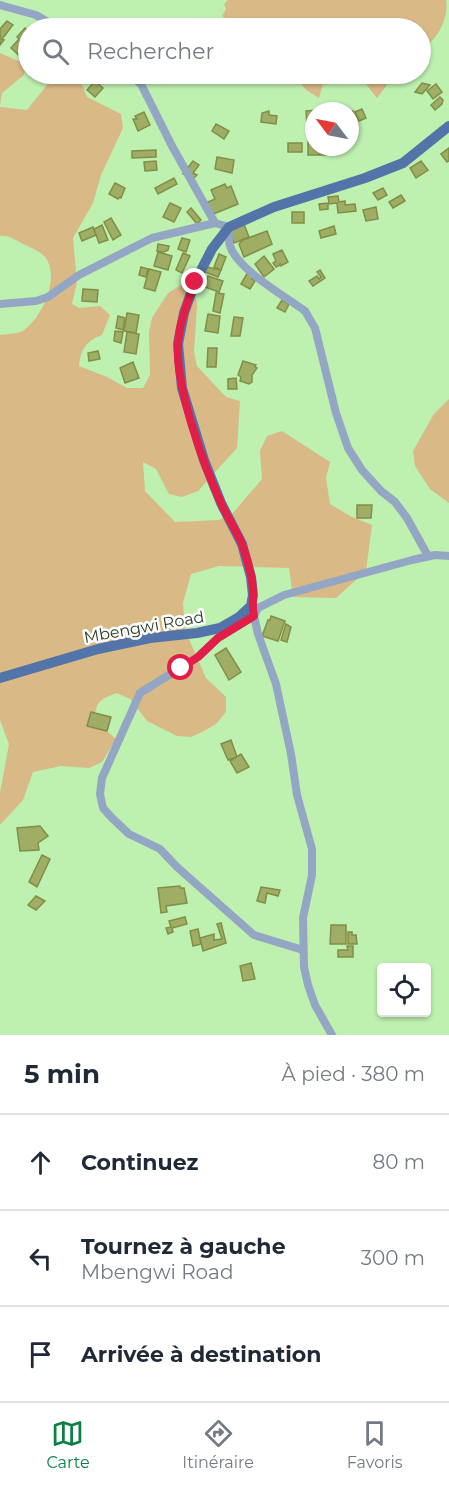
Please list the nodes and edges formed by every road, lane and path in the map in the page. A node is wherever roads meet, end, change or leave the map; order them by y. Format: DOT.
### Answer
graph roads {
  1 [pos="0,5"];
  2 [pos="41,18"];
  3 [pos="141,84"];
  4 [pos="449,126"];
  5 [pos="215,223"];
  6 [pos="229,226"];
  7 [pos="0,304"];
  8 [pos="428,556"];
  9 [pos="449,556"];
  10 [pos="253,611"];
  11 [pos="0,678"];
  12 [pos="303,950"];
  13 [pos="332,1035"];
  1 -- 2 [label="street"];
  3 -- 5 [label="street"];
  4 -- 6 [label="main road"];
  5 -- 6 [label="street"];
  5 -- 7 [label="street"];
  6 -- 8 [label="street"];
  6 -- 10 [label="main road"];
  8 -- 9 [label="street"];
  8 -- 10 [label="street"];
  10 -- 11 [label="main road, Mbengwi Road"];
  10 -- 12 [label="street"];
  10 -- 12 [label="street"];
  12 -- 13 [label="street"];
}
